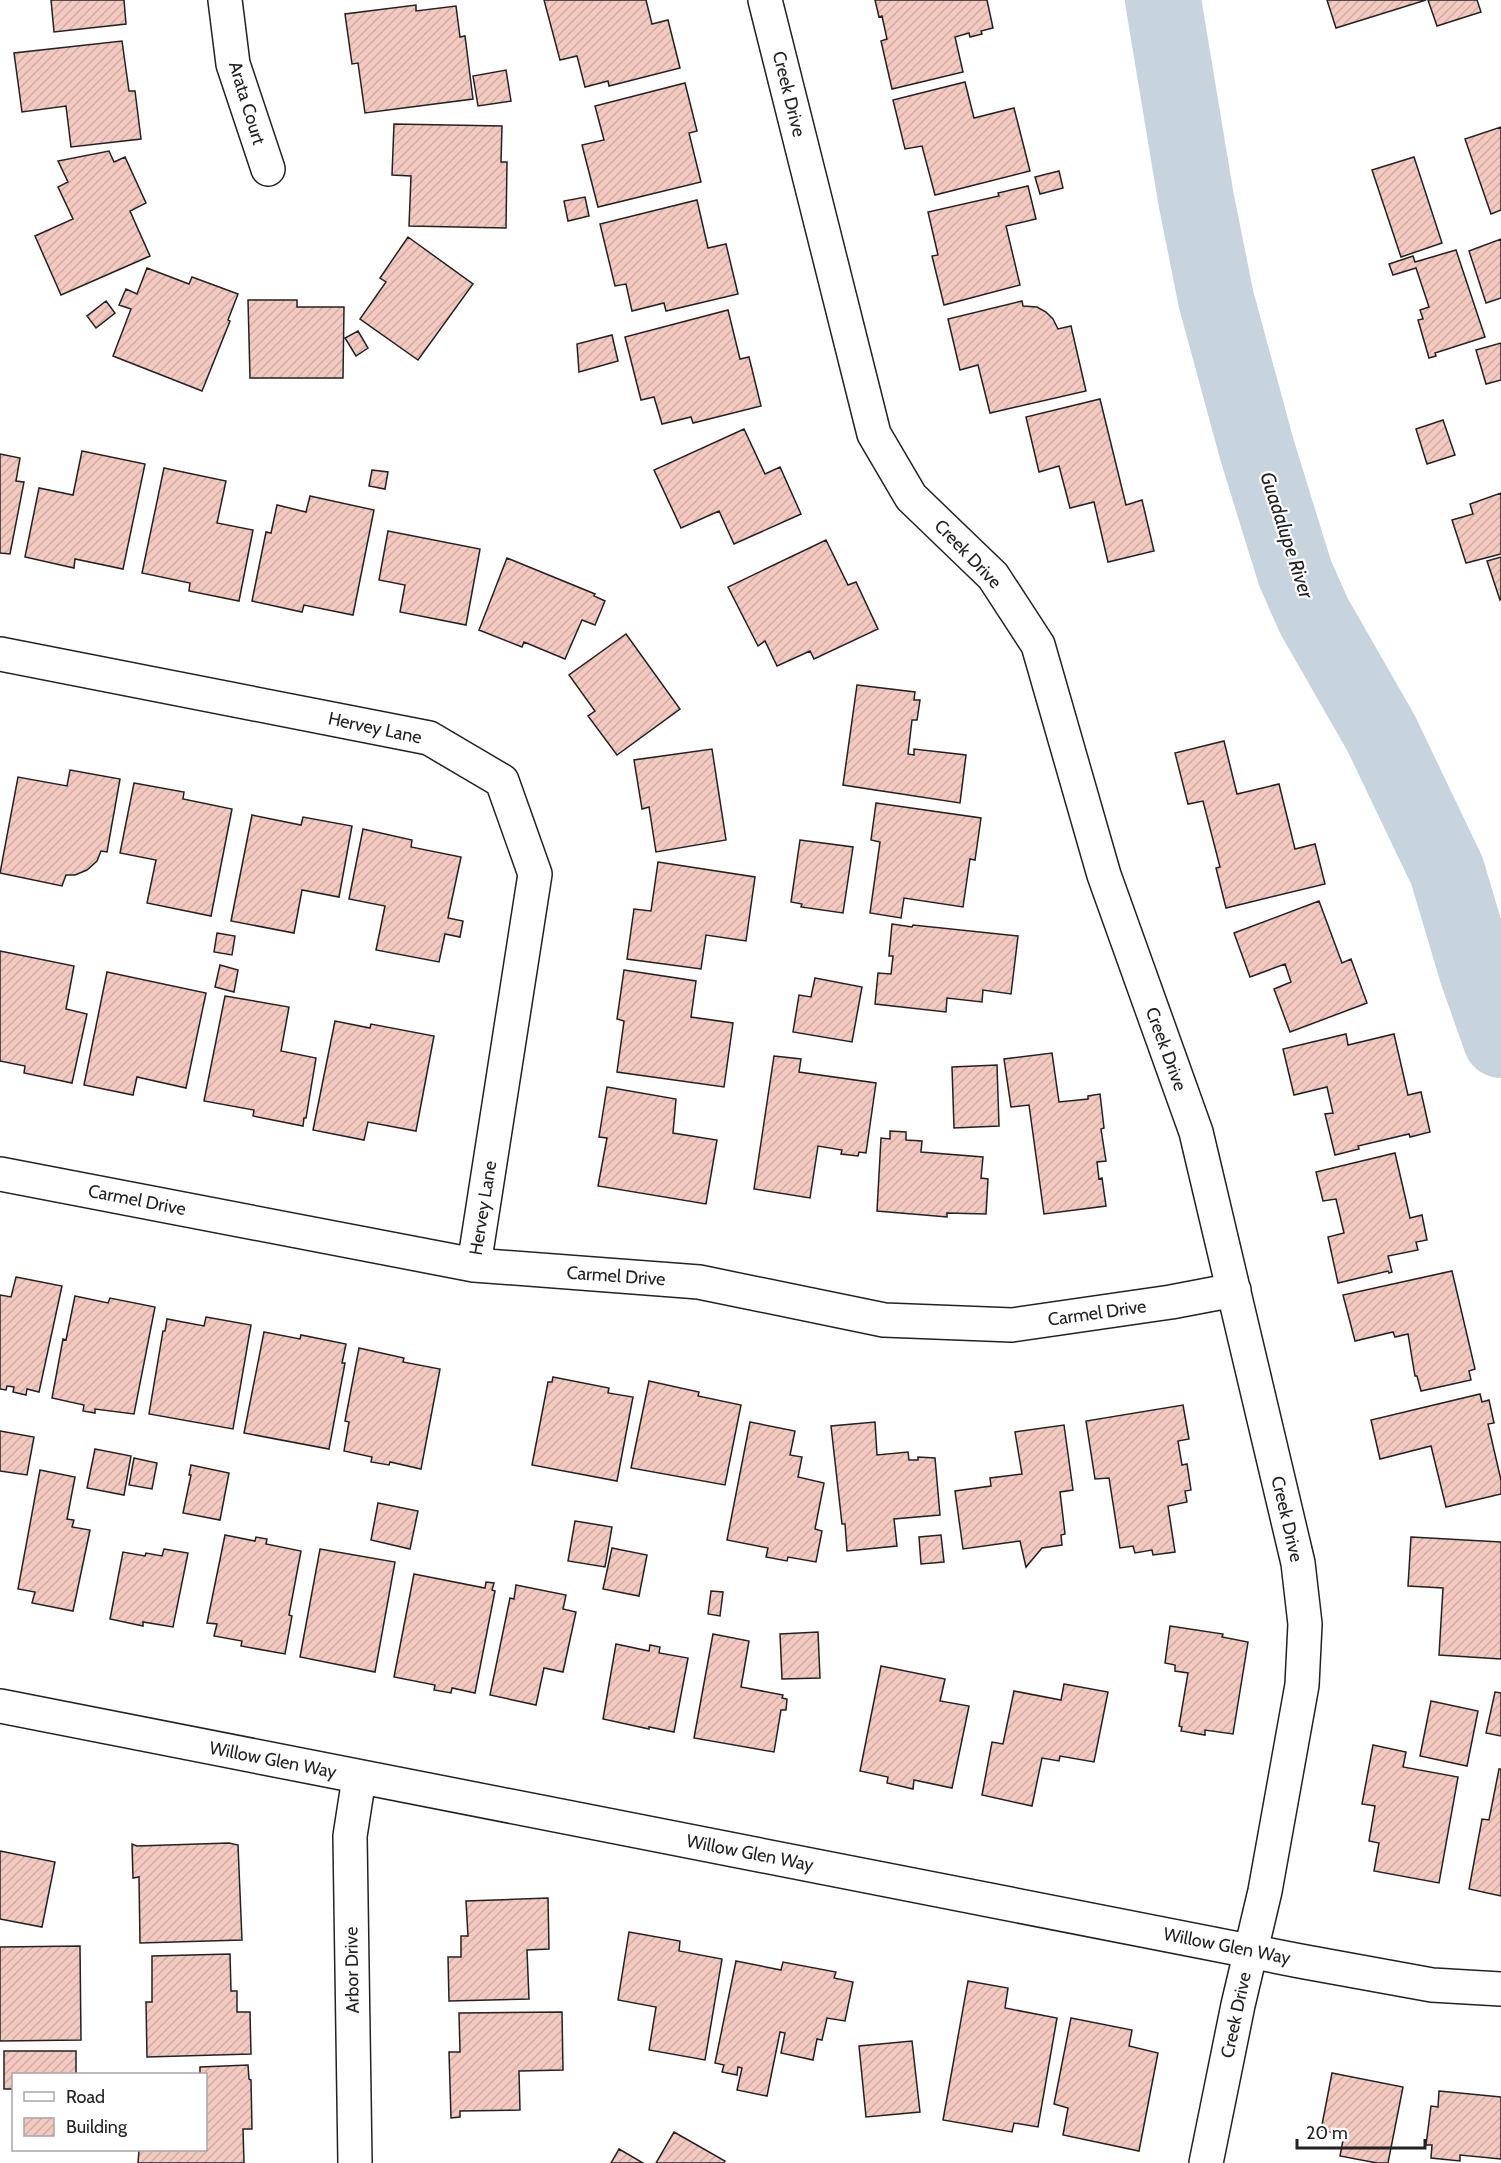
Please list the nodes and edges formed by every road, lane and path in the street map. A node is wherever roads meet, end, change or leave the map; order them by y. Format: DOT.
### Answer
graph roads {
  1 [pos="225,0"];
  2 [pos="765,0"];
  3 [pos="268,169"];
  4 [pos="0,654"];
  5 [pos="0,1174"];
  6 [pos="474,1265"];
  7 [pos="1234,1290"];
  8 [pos="0,1706"];
  9 [pos="359,1778"];
  10 [pos="1251,1951"];
  11 [pos="1501,1989"];
  12 [pos="355,2163"];
  13 [pos="1206,2163"];
  1 -- 3 [label="street, Arata Court"];
  2 -- 7 [label="street, Creek Drive"];
  4 -- 6 [label="street, Hervey Lane"];
  5 -- 6 [label="street, Carmel Drive"];
  6 -- 7 [label="street, Carmel Drive"];
  7 -- 10 [label="street, Creek Drive"];
  8 -- 9 [label="street, Willow Glen Way"];
  9 -- 10 [label="street, Willow Glen Way"];
  9 -- 12 [label="street, Arbor Drive"];
  10 -- 11 [label="street, Willow Glen Way"];
  10 -- 13 [label="street, Creek Drive"];
}
